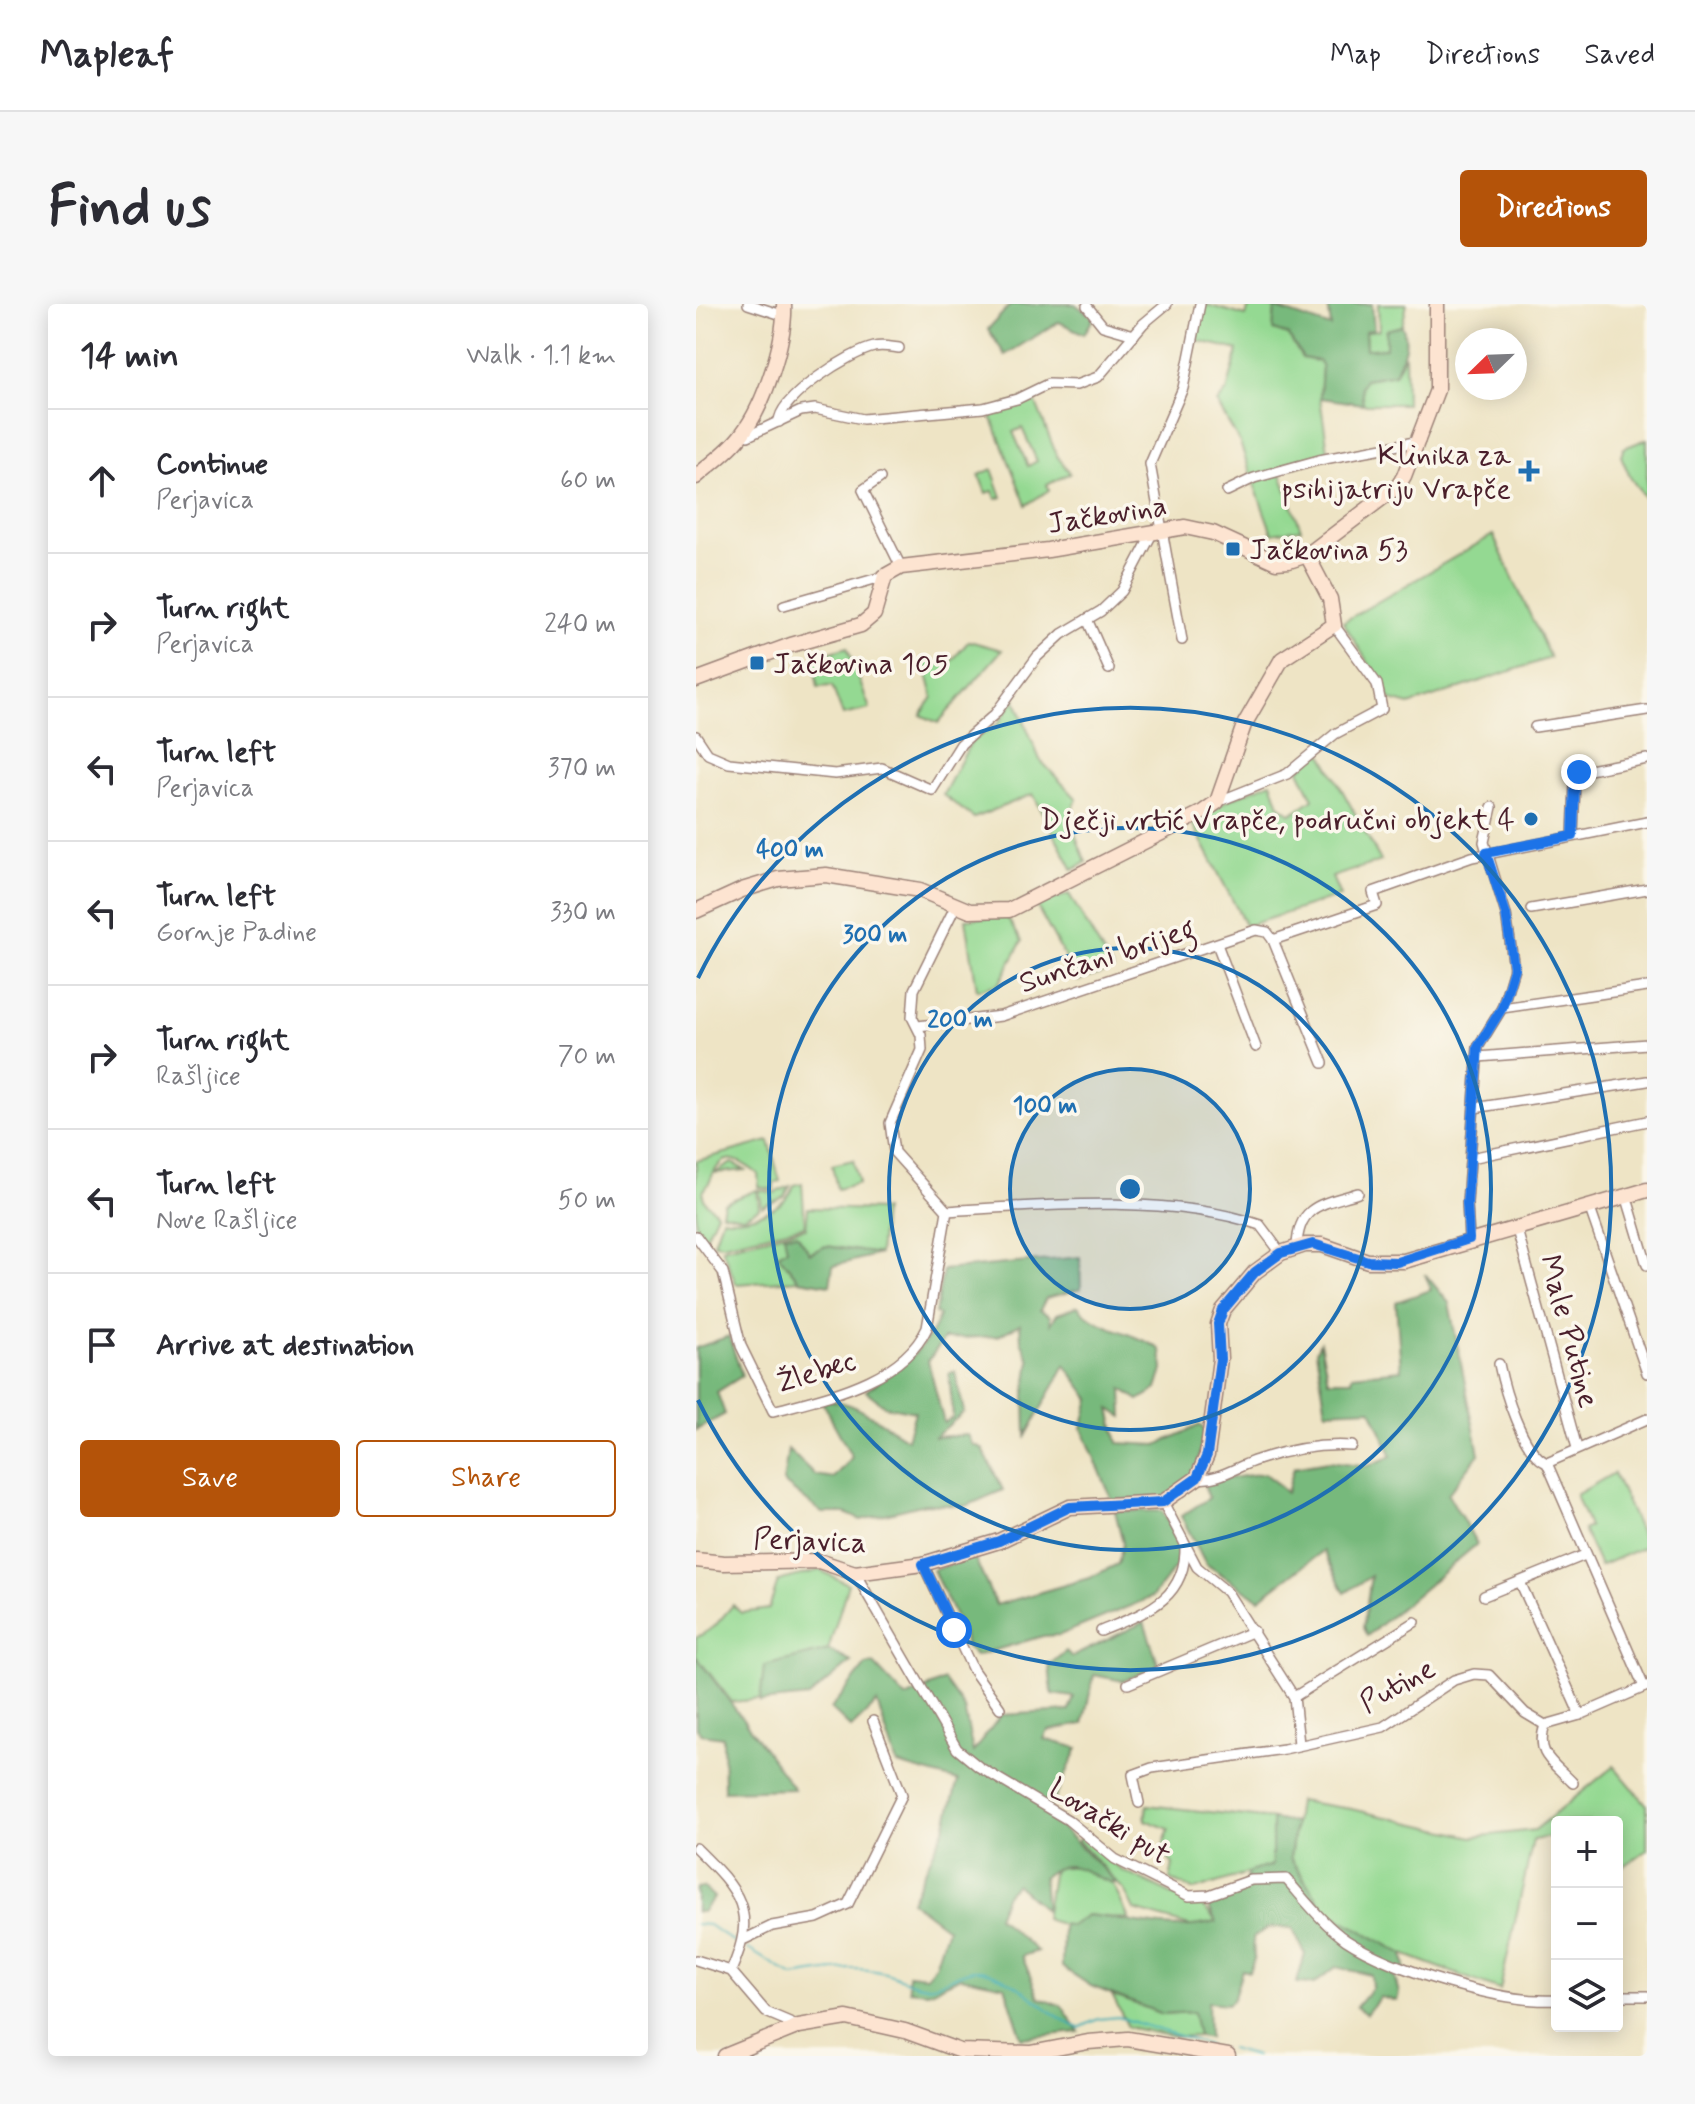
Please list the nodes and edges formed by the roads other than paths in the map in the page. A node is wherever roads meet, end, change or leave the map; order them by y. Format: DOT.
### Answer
graph roads {
  1 [pos="748,304"];
  2 [pos="1167,304"];
  3 [pos="1200,304"];
  4 [pos="1437,304"];
  5 [pos="1087,306"];
  6 [pos="785,310"];
  7 [pos="1134,335"];
  8 [pos="899,348"];
  9 [pos="779,422"];
  10 [pos="743,433"];
  11 [pos="1420,441"];
  12 [pos="696,477"];
  13 [pos="880,478"];
  14 [pos="1227,491"];
  15 [pos="1158,532"];
  16 [pos="1307,555"];
  17 [pos="901,567"];
  18 [pos="885,576"];
  19 [pos="784,605"];
  20 [pos="1087,619"];
  21 [pos="1334,625"];
  22 [pos="1182,640"];
  23 [pos="1109,669"];
  24 [pos="696,680"];
  25 [pos="1647,710"];
  26 [pos="1535,727"];
  27 [pos="696,736"];
  28 [pos="1647,759"];
  29 [pos="1217,802"];
  30 [pos="1492,807"];
  31 [pos="1647,822"];
  32 [pos="1573,836"];
  33 [pos="1486,853"];
  34 [pos="1647,889"];
  35 [pos="956,905"];
  36 [pos="1531,909"];
  37 [pos="696,911"];
  38 [pos="1273,940"];
  39 [pos="1217,944"];
  40 [pos="1647,987"];
  41 [pos="1502,1008"];
  42 [pos="918,1026"];
  43 [pos="1647,1044"];
  44 [pos="1256,1047"];
  45 [pos="1478,1057"];
  46 [pos="1323,1063"];
  47 [pos="1647,1081"];
  48 [pos="1474,1108"];
  49 [pos="1647,1121"];
  50 [pos="1471,1158"];
  51 [pos="1647,1190"];
  52 [pos="1358,1193"];
  53 [pos="1626,1195"];
  54 [pos="1589,1206"];
  55 [pos="947,1211"];
  56 [pos="1516,1226"];
  57 [pos="696,1236"];
  58 [pos="1469,1239"];
  59 [pos="1297,1247"];
  60 [pos="1281,1253"];
  61 [pos="1647,1265"];
  62 [pos="1499,1364"];
  63 [pos="1647,1373"];
  64 [pos="1647,1419"];
  65 [pos="1352,1446"];
  66 [pos="1577,1448"];
  67 [pos="1547,1463"];
  68 [pos="1197,1478"];
  69 [pos="1163,1502"];
  70 [pos="1185,1543"];
  71 [pos="1585,1555"];
  72 [pos="696,1560"];
  73 [pos="923,1564"];
  74 [pos="855,1573"];
  75 [pos="1521,1584"];
  76 [pos="1484,1596"];
  77 [pos="1415,1622"];
  78 [pos="1101,1631"];
  79 [pos="1254,1631"];
  80 [pos="1128,1684"];
  81 [pos="1645,1686"];
  82 [pos="1294,1697"];
  83 [pos="1000,1708"];
  84 [pos="1580,1715"];
  85 [pos="873,1721"];
  86 [pos="1545,1725"];
  87 [pos="1299,1744"];
  88 [pos="1573,1783"];
  89 [pos="1139,1803"];
  90 [pos="696,1848"];
  91 [pos="745,1939"];
  92 [pos="696,1960"];
  93 [pos="731,1971"];
  94 [pos="1623,1996"];
  95 [pos="1647,1996"];
  96 [pos="1551,2000"];
  97 [pos="799,2026"];
  98 [pos="725,2056"];
  99 [pos="1228,2056"];
  1 -- 6 [label="street"];
  2 -- 7 [label="street"];
  3 -- 15 [label="street"];
  4 -- 11 [label="street"];
  5 -- 7 [label="street"];
  6 -- 10 [label="street"];
  7 -- 9 [label="street"];
  8 -- 9 [label="street"];
  9 -- 10 [label="street"];
  10 -- 12 [label="street"];
  11 -- 14 [label="street"];
  11 -- 16 [label="street"];
  13 -- 17 [label="street"];
  15 -- 16 [label="street, Jačkovina"];
  15 -- 17 [label="street, Jačkovina"];
  15 -- 20 [label="street"];
  15 -- 22 [label="street"];
  16 -- 21 [label="street"];
  17 -- 18 [label="street, Jačkovina"];
  18 -- 19 [label="street"];
  18 -- 24 [label="street"];
  20 -- 23 [label="street"];
  20 -- 27 [label="street"];
  21 -- 29 [label="street"];
  21 -- 29 [label="street"];
  25 -- 26 [label="street"];
  28 -- 32 [label="street"];
  29 -- 35 [label="street"];
  30 -- 33 [label="street"];
  31 -- 32 [label="street"];
  32 -- 33 [label="street"];
  33 -- 38 [label="street, Sunčani brijeg"];
  33 -- 41 [label="street"];
  34 -- 36 [label="street"];
  35 -- 37 [label="street"];
  35 -- 42 [label="street"];
  38 -- 39 [label="street, Sunčani brijeg"];
  38 -- 46 [label="street"];
  39 -- 42 [label="street, Sunčani brijeg"];
  39 -- 44 [label="street, Sunčani brijeg"];
  40 -- 41 [label="street"];
  41 -- 45 [label="street"];
  42 -- 55 [label="street"];
  43 -- 45 [label="street"];
  45 -- 48 [label="street"];
  47 -- 48 [label="street"];
  48 -- 50 [label="street"];
  49 -- 50 [label="street"];
  50 -- 58 [label="street"];
  51 -- 53 [label="street"];
  52 -- 59 [label="street"];
  53 -- 54 [label="street"];
  53 -- 61 [label="street"];
  54 -- 56 [label="street"];
  54 -- 63 [label="street"];
  55 -- 57 [label="street, Žlebec"];
  55 -- 60 [label="street"];
  56 -- 58 [label="street"];
  56 -- 66 [label="street, Male Putine"];
  58 -- 59 [label="street"];
  59 -- 60 [label="street"];
  60 -- 68 [label="street"];
  62 -- 67 [label="street"];
  64 -- 66 [label="street, Male Putine"];
  65 -- 68 [label="street"];
  66 -- 67 [label="street, Male Putine"];
  67 -- 71 [label="street"];
  68 -- 69 [label="street"];
  69 -- 70 [label="street"];
  69 -- 73 [label="street, Perjavica"];
  70 -- 78 [label="street"];
  70 -- 79 [label="street"];
  71 -- 75 [label="street"];
  71 -- 81 [label="street"];
  72 -- 74 [label="street, Perjavica"];
  73 -- 74 [label="street, Perjavica"];
  73 -- 83 [label="street"];
  74 -- 96 [label="street, Lovački put"];
  75 -- 76 [label="street"];
  75 -- 84 [label="street"];
  77 -- 82 [label="street, Putine"];
  79 -- 80 [label="street"];
  79 -- 82 [label="street"];
  81 -- 84 [label="street"];
  82 -- 87 [label="street"];
  84 -- 86 [label="street"];
  85 -- 91 [label="street"];
  86 -- 87 [label="street, Putine"];
  86 -- 88 [label="street"];
  87 -- 89 [label="street, Putine"];
  90 -- 91 [label="street"];
  91 -- 93 [label="street"];
  92 -- 93 [label="street"];
  93 -- 97 [label="street"];
  94 -- 95 [label="street"];
  97 -- 98 [label="street"];
  97 -- 99 [label="street"];
}
